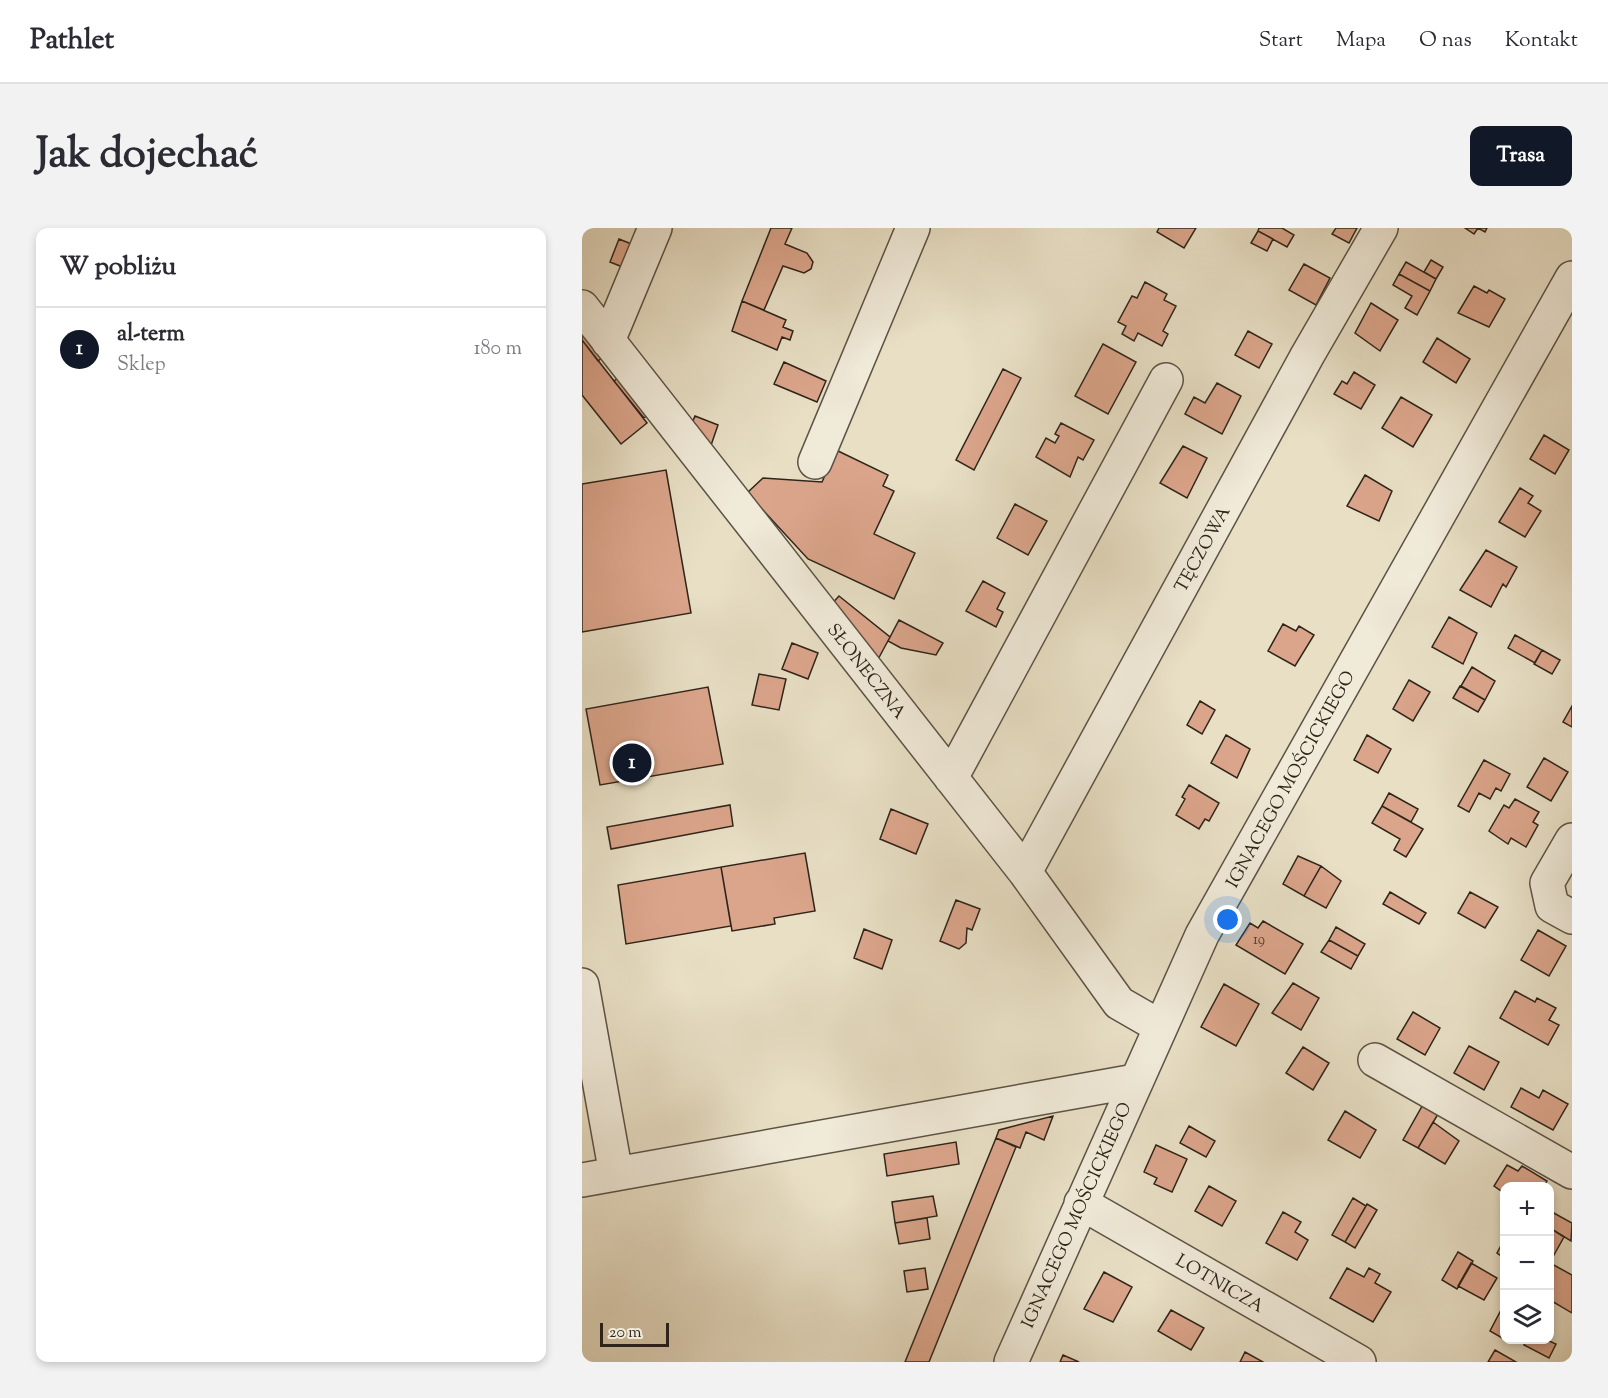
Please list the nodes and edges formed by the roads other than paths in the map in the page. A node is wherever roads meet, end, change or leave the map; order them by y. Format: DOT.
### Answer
graph roads {
  1 [pos="655,228"];
  2 [pos="913,228"];
  3 [pos="1381,228"];
  4 [pos="1572,278"];
  5 [pos="582,307"];
  6 [pos="608,341"];
  7 [pos="1166,380"];
  8 [pos="815,462"];
  9 [pos="951,778"];
  10 [pos="1572,840"];
  11 [pos="1025,872"];
  12 [pos="1572,917"];
  13 [pos="582,985"];
  14 [pos="1159,1026"];
  15 [pos="1375,1060"];
  16 [pos="1135,1082"];
  17 [pos="1572,1172"];
  18 [pos="616,1174"];
  19 [pos="582,1180"];
  20 [pos="1081,1203"];
  21 [pos="1011,1362"];
  22 [pos="1359,1362"];
  1 -- 6 [label="street"];
  2 -- 8 [label="street"];
  3 -- 11 [label="street, TĘCZOWA"];
  4 -- 14 [label="street, IGNACEGO MOŚCICKIEGO"];
  5 -- 6 [label="street, SŁONECZNA"];
  6 -- 9 [label="street, SŁONECZNA"];
  7 -- 9 [label="street"];
  9 -- 11 [label="street, SŁONECZNA"];
  10 -- 12 [label="street"];
  11 -- 14 [label="street, SŁONECZNA"];
  13 -- 18 [label="street"];
  14 -- 16 [label="street, IGNACEGO MOŚCICKIEGO"];
  15 -- 17 [label="street"];
  16 -- 18 [label="street"];
  16 -- 20 [label="street, IGNACEGO MOŚCICKIEGO"];
  18 -- 19 [label="street"];
  20 -- 21 [label="street, IGNACEGO MOŚCICKIEGO"];
  20 -- 22 [label="street, LOTNICZA"];
}
